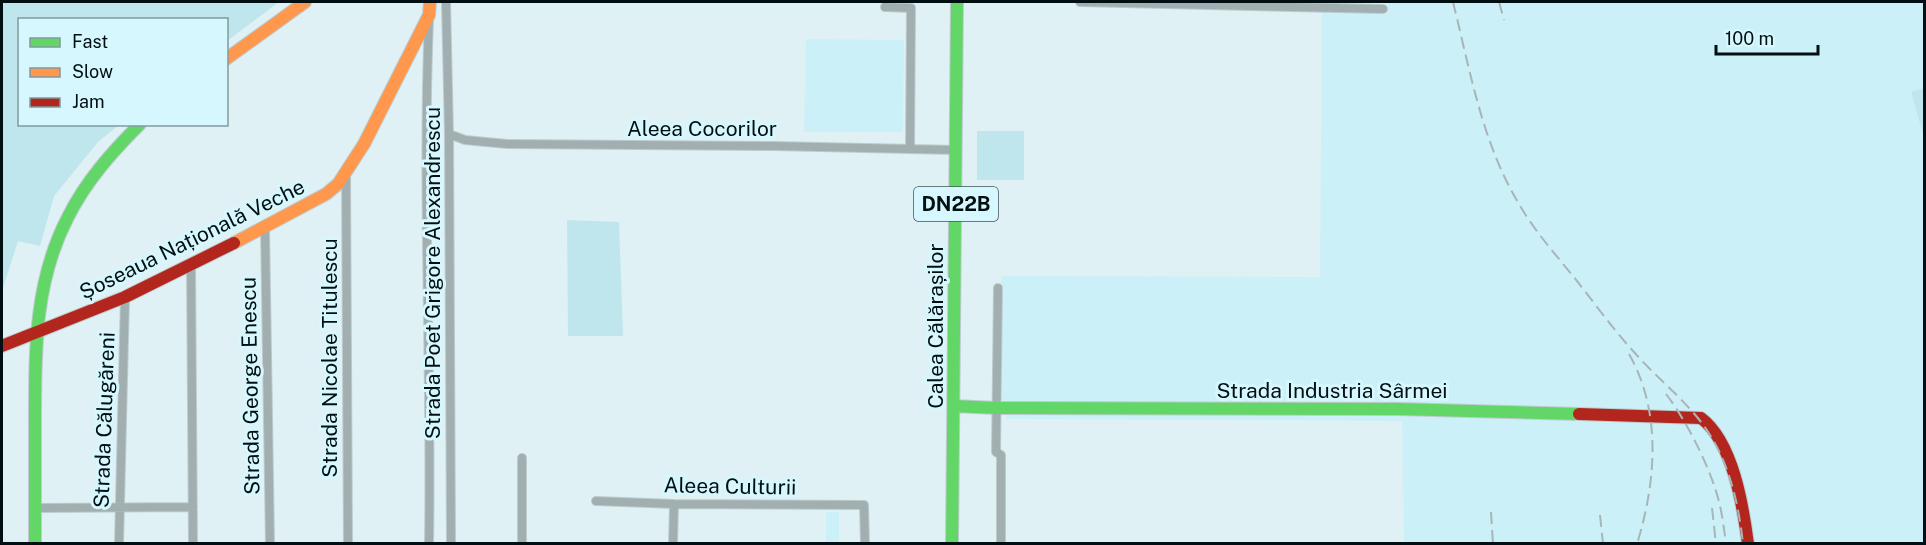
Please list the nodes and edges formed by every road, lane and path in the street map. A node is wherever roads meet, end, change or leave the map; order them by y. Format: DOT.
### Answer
graph roads {
  1 [pos="305,2"];
  2 [pos="430,2"];
  3 [pos="446,2"];
  4 [pos="957,2"];
  5 [pos="1080,2"];
  6 [pos="1104,2"];
  7 [pos="1177,2"];
  8 [pos="1263,4"];
  9 [pos="1347,4"];
  10 [pos="885,7"];
  11 [pos="1383,9"];
  12 [pos="429,15"];
  13 [pos="228,58"];
  14 [pos="138,126"];
  15 [pos="449,134"];
  16 [pos="909,148"];
  17 [pos="956,150"];
  18 [pos="346,172"];
  19 [pos="265,228"];
  20 [pos="191,265"];
  21 [pos="998,288"];
  22 [pos="125,297"];
  23 [pos="35,334"];
  24 [pos="2,346"];
  25 [pos="954,406"];
  26 [pos="996,408"];
  27 [pos="522,458"];
  28 [pos="596,501"];
  29 [pos="674,504"];
  30 [pos="119,507"];
  31 [pos="193,507"];
  32 [pos="35,508"];
  33 [pos="35,543"];
  34 [pos="119,543"];
  35 [pos="193,543"];
  36 [pos="270,543"];
  37 [pos="348,543"];
  38 [pos="429,543"];
  39 [pos="451,543"];
  40 [pos="522,543"];
  41 [pos="674,543"];
  42 [pos="865,543"];
  43 [pos="952,543"];
  44 [pos="1001,543"];
  45 [pos="1748,543"];
  1 -- 13 [label="street"];
  2 -- 12 [label="street, Șoseaua Națională Veche"];
  3 -- 15 [label="street, Strada Poet Grigore Alexandrescu"];
  4 -- 17 [label="street, Calea Călărașilor / DN22B"];
  5 -- 6 [label="street"];
  6 -- 7 [label="street"];
  7 -- 8 [label="street"];
  8 -- 9 [label="street"];
  9 -- 11 [label="street"];
  10 -- 16 [label="street"];
  12 -- 18 [label="street, Șoseaua Națională Veche"];
  12 -- 38 [label="street, Strada Poet Grigore Alexandrescu"];
  14 -- 23 [label="street"];
  15 -- 16 [label="street, Aleea Cocorilor"];
  15 -- 39 [label="street, Strada Poet Grigore Alexandrescu"];
  16 -- 17 [label="street, Aleea Cocorilor"];
  17 -- 25 [label="street, Calea Călărașilor / DN22B"];
  18 -- 19 [label="street, Șoseaua Națională Veche"];
  18 -- 37 [label="street, Strada Nicolae Titulescu"];
  19 -- 20 [label="street, Șoseaua Națională Veche"];
  19 -- 36 [label="street, Strada George Enescu"];
  20 -- 22 [label="street, Șoseaua Națională Veche"];
  20 -- 31 [label="street"];
  21 -- 26 [label="street"];
  22 -- 23 [label="street, Șoseaua Națională Veche"];
  22 -- 30 [label="street, Strada Călugăreni"];
  23 -- 24 [label="street, Șoseaua Națională Veche"];
  23 -- 32 [label="street"];
  25 -- 26 [label="street, Strada Industria Sârmei"];
  25 -- 43 [label="street, Calea Călărașilor / DN22B"];
  26 -- 44 [label="street"];
  26 -- 45 [label="street, Strada Industria Sârmei"];
  27 -- 40 [label="street"];
  28 -- 29 [label="street, Aleea Culturii"];
  29 -- 41 [label="street"];
  29 -- 42 [label="street, Aleea Culturii"];
  30 -- 31 [label="street"];
  30 -- 32 [label="street"];
  30 -- 34 [label="street, Strada Călugăreni"];
  31 -- 35 [label="street"];
  32 -- 33 [label="street"];
}
